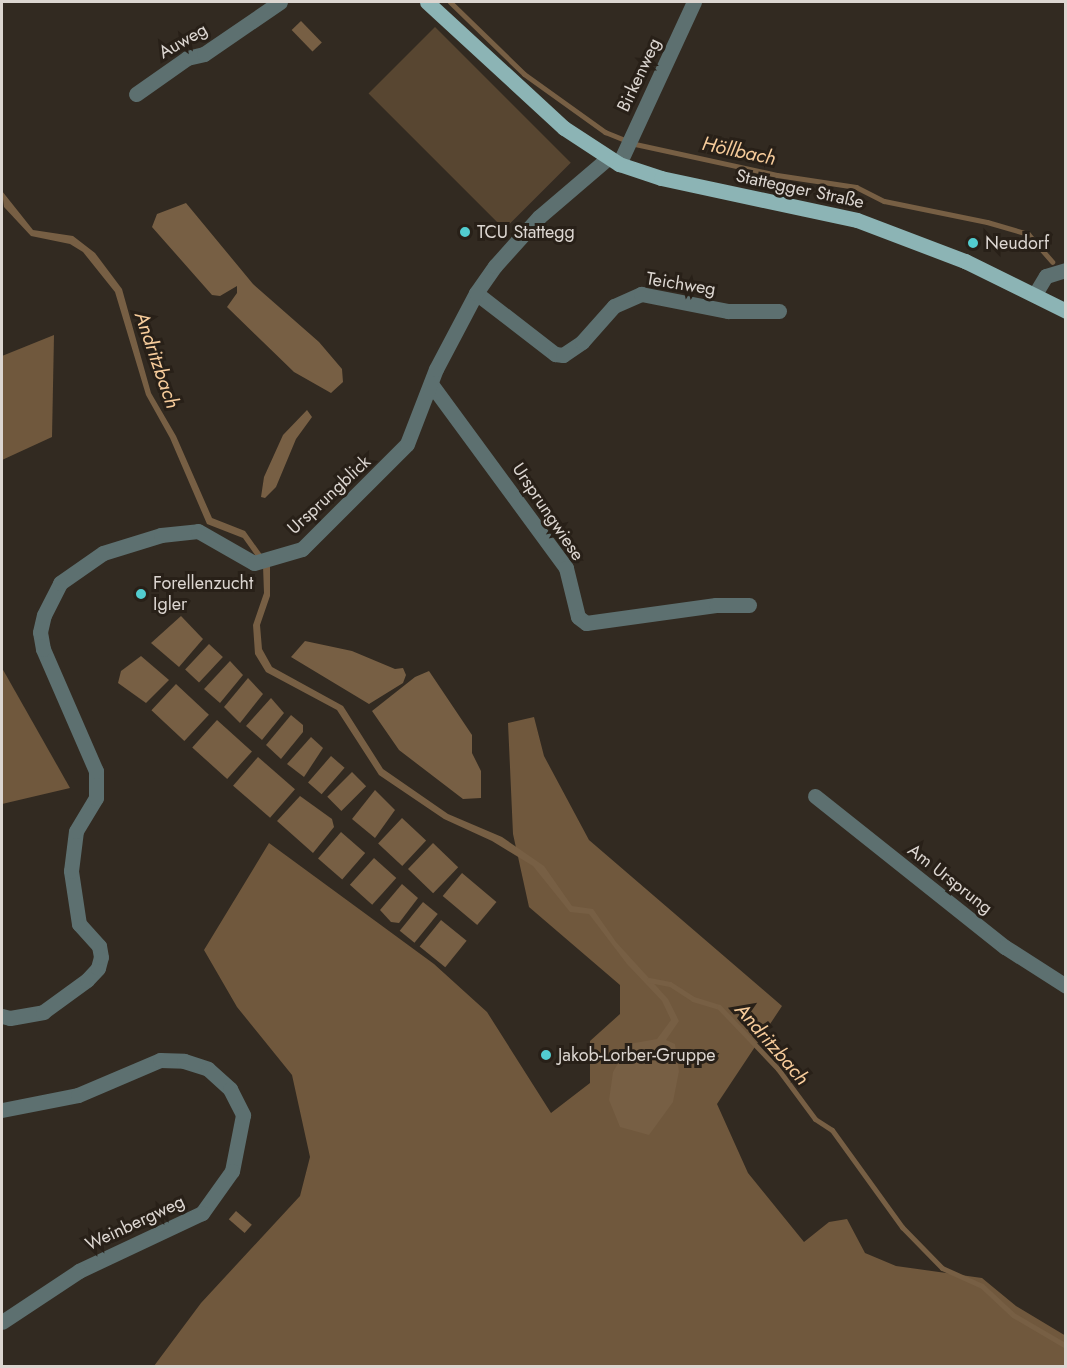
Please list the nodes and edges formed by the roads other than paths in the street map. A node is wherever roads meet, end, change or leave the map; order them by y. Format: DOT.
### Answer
graph roads {
  1 [pos="280,2"];
  2 [pos="427,2"];
  3 [pos="694,2"];
  4 [pos="136,94"];
  5 [pos="613,161"];
  6 [pos="1065,270"];
  7 [pos="476,293"];
  8 [pos="1035,294"];
  9 [pos="779,311"];
  10 [pos="1065,311"];
  11 [pos="430,384"];
  12 [pos="749,605"];
  13 [pos="815,796"];
  14 [pos="1065,986"];
  15 [pos="2,1016"];
  16 [pos="2,1110"];
  17 [pos="2,1322"];
  1 -- 4 [label="street, Auweg"];
  2 -- 5 [label="main road, Stattegger Straße"];
  3 -- 5 [label="street, Birkenweg"];
  5 -- 7 [label="street, Ursprungblick"];
  5 -- 8 [label="main road, Stattegger Straße"];
  6 -- 8 [label="street"];
  7 -- 9 [label="street, Teichweg"];
  7 -- 11 [label="street, Ursprungblick"];
  8 -- 10 [label="main road, Stattegger Straße"];
  11 -- 12 [label="street, Ursprungwiese"];
  11 -- 15 [label="street, Ursprungblick"];
  13 -- 14 [label="street, Am Ursprung"];
  16 -- 17 [label="street, Weinbergweg"];
}
